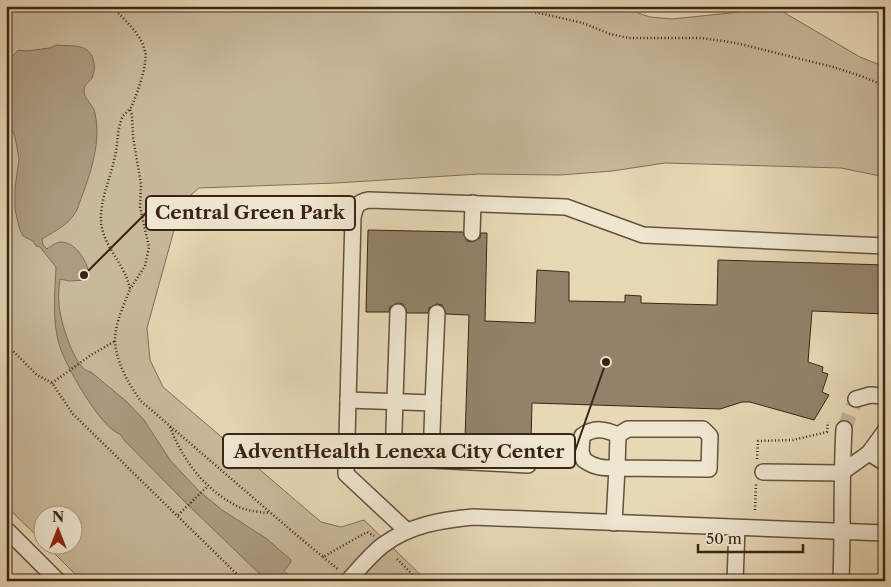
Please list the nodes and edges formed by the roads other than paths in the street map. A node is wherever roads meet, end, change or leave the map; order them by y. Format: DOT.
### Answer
graph roads {
  1 [pos="473,203"];
  2 [pos="472,232"];
  3 [pos="885,246"];
  4 [pos="398,312"];
  5 [pos="437,313"];
  6 [pos="885,396"];
  7 [pos="856,399"];
  8 [pos="348,400"];
  9 [pos="394,401"];
  10 [pos="433,402"];
  11 [pos="844,428"];
  12 [pos="885,431"];
  13 [pos="618,435"];
  14 [pos="869,453"];
  15 [pos="432,460"];
  16 [pos="885,464"];
  17 [pos="528,465"];
  18 [pos="616,468"];
  19 [pos="759,471"];
  20 [pos="841,473"];
  21 [pos="614,523"];
  22 [pos="737,528"];
  23 [pos="407,531"];
  24 [pos="842,532"];
  25 [pos="885,533"];
  26 [pos="9,537"];
  27 [pos="344,576"];
  28 [pos="58,581"];
  29 [pos="735,581"];
  30 [pos="841,581"];
  1 -- 2 [label="street"];
  1 -- 3 [label="street"];
  1 -- 8 [label="street"];
  4 -- 9 [label="street"];
  5 -- 10 [label="street"];
  6 -- 7 [label="street"];
  8 -- 9 [label="street"];
  8 -- 23 [label="street"];
  9 -- 10 [label="street"];
  9 -- 15 [label="street"];
  10 -- 15 [label="street"];
  11 -- 20 [label="street"];
  12 -- 14 [label="street"];
  13 -- 18 [label="street"];
  13 -- 18 [label="street"];
  13 -- 18 [label="street"];
  14 -- 16 [label="street"];
  14 -- 20 [label="street"];
  15 -- 17 [label="street"];
  18 -- 21 [label="street"];
  19 -- 20 [label="street"];
  20 -- 24 [label="street"];
  21 -- 22 [label="street"];
  21 -- 23 [label="street"];
  22 -- 24 [label="street"];
  22 -- 29 [label="street"];
  23 -- 27 [label="street"];
  24 -- 25 [label="street"];
  24 -- 30 [label="street"];
  26 -- 28 [label="street"];
}
